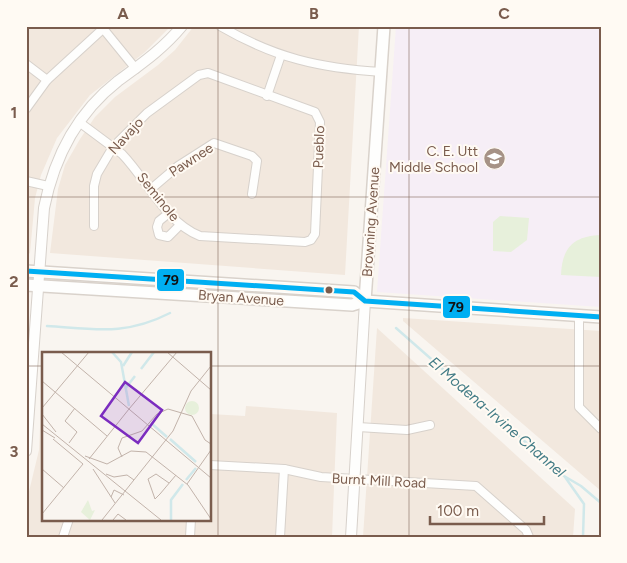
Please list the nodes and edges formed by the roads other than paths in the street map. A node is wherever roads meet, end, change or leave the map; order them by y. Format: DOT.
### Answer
graph roads {
  1 [pos="182,26"];
  2 [pos="220,26"];
  3 [pos="384,26"];
  4 [pos="103,27"];
  5 [pos="281,55"];
  6 [pos="26,64"];
  7 [pos="136,69"];
  8 [pos="382,72"];
  9 [pos="204,73"];
  10 [pos="47,80"];
  11 [pos="267,96"];
  12 [pos="26,109"];
  13 [pos="79,122"];
  14 [pos="113,147"];
  15 [pos="26,181"];
  16 [pos="48,186"];
  17 [pos="151,189"];
  18 [pos="252,194"];
  19 [pos="169,213"];
  20 [pos="180,225"];
  21 [pos="94,226"];
  22 [pos="311,240"];
  23 [pos="26,271"];
  24 [pos="40,272"];
  25 [pos="26,285"];
  26 [pos="39,286"];
  27 [pos="365,301"];
  28 [pos="579,315"];
  29 [pos="601,317"];
  30 [pos="430,425"];
  31 [pos="358,427"];
  32 [pos="601,429"];
  33 [pos="26,451"];
  34 [pos="211,465"];
  35 [pos="284,469"];
  36 [pos="355,479"];
  37 [pos="69,520"];
  38 [pos="191,520"];
  39 [pos="63,537"];
  40 [pos="190,537"];
  41 [pos="280,537"];
  42 [pos="351,537"];
  43 [pos="529,537"];
  1 -- 7 [label="street"];
  2 -- 5 [label="street"];
  3 -- 8 [label="main road, Browning Avenue"];
  4 -- 7 [label="street"];
  4 -- 10 [label="street"];
  5 -- 8 [label="street"];
  5 -- 11 [label="street"];
  6 -- 10 [label="street"];
  7 -- 13 [label="street"];
  8 -- 27 [label="main road, Browning Avenue"];
  9 -- 11 [label="street, Pueblo"];
  9 -- 14 [label="street, Navajo"];
  10 -- 12 [label="street"];
  11 -- 22 [label="street, Pueblo"];
  13 -- 14 [label="street, Seminole"];
  13 -- 16 [label="street"];
  14 -- 17 [label="street, Seminole"];
  14 -- 21 [label="street, Navajo"];
  15 -- 16 [label="street"];
  16 -- 24 [label="street"];
  17 -- 18 [label="street, Pawnee"];
  17 -- 19 [label="street, Seminole"];
  19 -- 20 [label="street, Seminole"];
  19 -- 20 [label="street"];
  20 -- 22 [label="street, Seminole"];
  23 -- 24 [label="main road, Bryan Avenue"];
  24 -- 26 [label="street"];
  24 -- 27 [label="main road, Bryan Avenue"];
  25 -- 26 [label="main road, Bryan Avenue"];
  26 -- 27 [label="main road, Bryan Avenue"];
  26 -- 33 [label="street"];
  27 -- 28 [label="main road, Bryan Avenue"];
  27 -- 31 [label="street, Browning Avenue"];
  28 -- 29 [label="main road, Bryan Avenue"];
  28 -- 32 [label="street"];
  30 -- 31 [label="street"];
  31 -- 36 [label="street, Browning Avenue"];
  34 -- 35 [label="street, Burnt Mill Road"];
  35 -- 36 [label="street, Burnt Mill Road"];
  35 -- 41 [label="street"];
  36 -- 42 [label="street, Browning Avenue"];
  36 -- 43 [label="street, Burnt Mill Road"];
  37 -- 39 [label="street"];
  38 -- 40 [label="street"];
}
